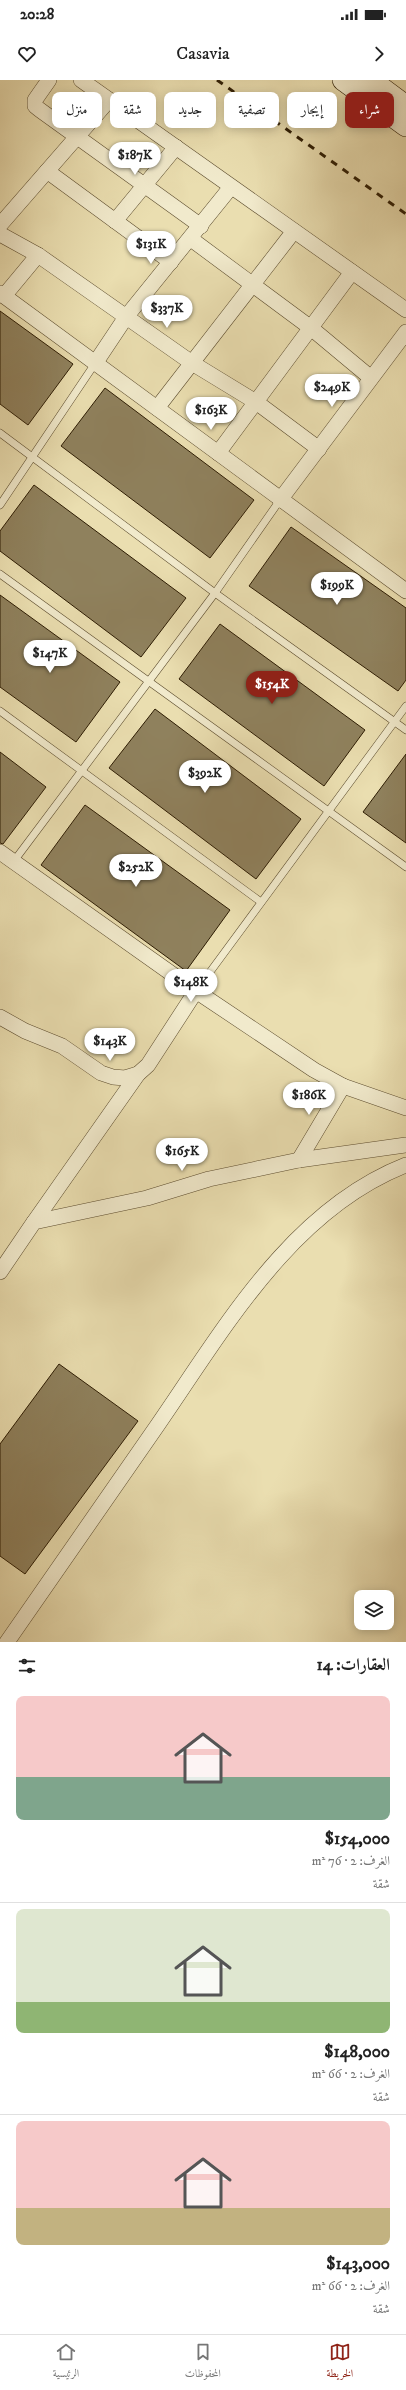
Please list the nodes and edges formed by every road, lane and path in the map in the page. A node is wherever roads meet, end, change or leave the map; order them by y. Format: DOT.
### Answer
graph roads {
  1 [pos="49,80"];
  2 [pos="81,80"];
  3 [pos="343,80"];
  4 [pos="371,80"];
  5 [pos="108,100"];
  6 [pos="406,106"];
  7 [pos="406,126"];
  8 [pos="77,136"];
  9 [pos="176,147"];
  10 [pos="46,171"];
  11 [pos="145,184"];
  12 [pos="232,187"];
  13 [pos="115,221"];
  14 [pos="0,225"];
  15 [pos="202,226"];
  16 [pos="294,231"];
  17 [pos="0,234"];
  18 [pos="191,239"];
  19 [pos="38,255"];
  20 [pos="171,262"];
  21 [pos="352,272"];
  22 [pos="253,285"];
  23 [pos="2,295"];
  24 [pos="406,310"];
  25 [pos="126,317"];
  26 [pos="311,328"];
  27 [pos="406,332"];
  28 [pos="96,362"];
  29 [pos="192,363"];
  30 [pos="372,378"];
  31 [pos="256,402"];
  32 [pos="157,408"];
  33 [pos="0,433"];
  34 [pos="319,449"];
  35 [pos="218,453"];
  36 [pos="34,457"];
  37 [pos="280,500"];
  38 [pos="0,505"];
  39 [pos="0,574"];
  40 [pos="406,592"];
  41 [pos="214,593"];
  42 [pos="148,680"];
  43 [pos="406,706"];
  44 [pos="0,711"];
  45 [pos="394,721"];
  46 [pos="406,730"];
  47 [pos="82,771"];
  48 [pos="330,812"];
  49 [pos="0,852"];
  50 [pos="14,861"];
  51 [pos="406,867"];
  52 [pos="261,902"];
  53 [pos="196,991"];
  54 [pos="0,1018"];
  55 [pos="138,1074"];
  56 [pos="343,1086"];
  57 [pos="406,1108"];
  58 [pos="406,1145"];
  59 [pos="299,1160"];
  60 [pos="406,1166"];
  61 [pos="34,1222"];
  62 [pos="0,1272"];
  63 [pos="7,1642"];
  1 -- 8 [label="street"];
  2 -- 5 [label="street"];
  3 -- 7 [label="main road"];
  4 -- 6 [label="main road"];
  5 -- 8 [label="street"];
  5 -- 9 [label="street"];
  8 -- 10 [label="street"];
  8 -- 11 [label="street"];
  9 -- 11 [label="street"];
  9 -- 12 [label="street"];
  10 -- 13 [label="street"];
  10 -- 14 [label="street"];
  11 -- 13 [label="street"];
  11 -- 15 [label="street"];
  12 -- 15 [label="street"];
  12 -- 16 [label="street"];
  13 -- 20 [label="street"];
  15 -- 18 [label="street"];
  16 -- 21 [label="street"];
  16 -- 22 [label="street"];
  17 -- 19 [label="street"];
  18 -- 20 [label="street"];
  18 -- 22 [label="street"];
  19 -- 23 [label="street"];
  19 -- 25 [label="street"];
  20 -- 25 [label="street"];
  21 -- 24 [label="street"];
  21 -- 26 [label="street"];
  22 -- 26 [label="street"];
  22 -- 29 [label="street"];
  23 -- 28 [label="street"];
  25 -- 28 [label="street"];
  25 -- 29 [label="street"];
  26 -- 30 [label="street"];
  26 -- 31 [label="street"];
  27 -- 30 [label="street"];
  28 -- 32 [label="street"];
  28 -- 36 [label="lane"];
  29 -- 31 [label="street"];
  29 -- 32 [label="street"];
  30 -- 34 [label="street"];
  31 -- 34 [label="street"];
  31 -- 35 [label="street"];
  32 -- 35 [label="street"];
  33 -- 36 [label="lane"];
  34 -- 37 [label="street"];
  35 -- 37 [label="street"];
  36 -- 38 [label="lane"];
  36 -- 41 [label="lane"];
  37 -- 40 [label="street"];
  37 -- 41 [label="lane"];
  39 -- 42 [label="lane"];
  41 -- 42 [label="lane"];
  41 -- 45 [label="lane"];
  42 -- 47 [label="lane"];
  42 -- 48 [label="lane"];
  43 -- 45 [label="lane"];
  44 -- 47 [label="lane"];
  45 -- 46 [label="lane"];
  45 -- 48 [label="lane"];
  47 -- 50 [label="lane"];
  47 -- 52 [label="lane"];
  48 -- 51 [label="lane"];
  48 -- 52 [label="lane"];
  49 -- 50 [label="street"];
  50 -- 53 [label="street"];
  52 -- 53 [label="lane"];
  53 -- 55 [label="street"];
  53 -- 56 [label="street"];
  54 -- 55 [label="street"];
  55 -- 61 [label="street"];
  56 -- 57 [label="street"];
  56 -- 59 [label="street"];
  58 -- 59 [label="street"];
  59 -- 61 [label="street"];
  60 -- 63 [label="street"];
  61 -- 62 [label="street"];
}
